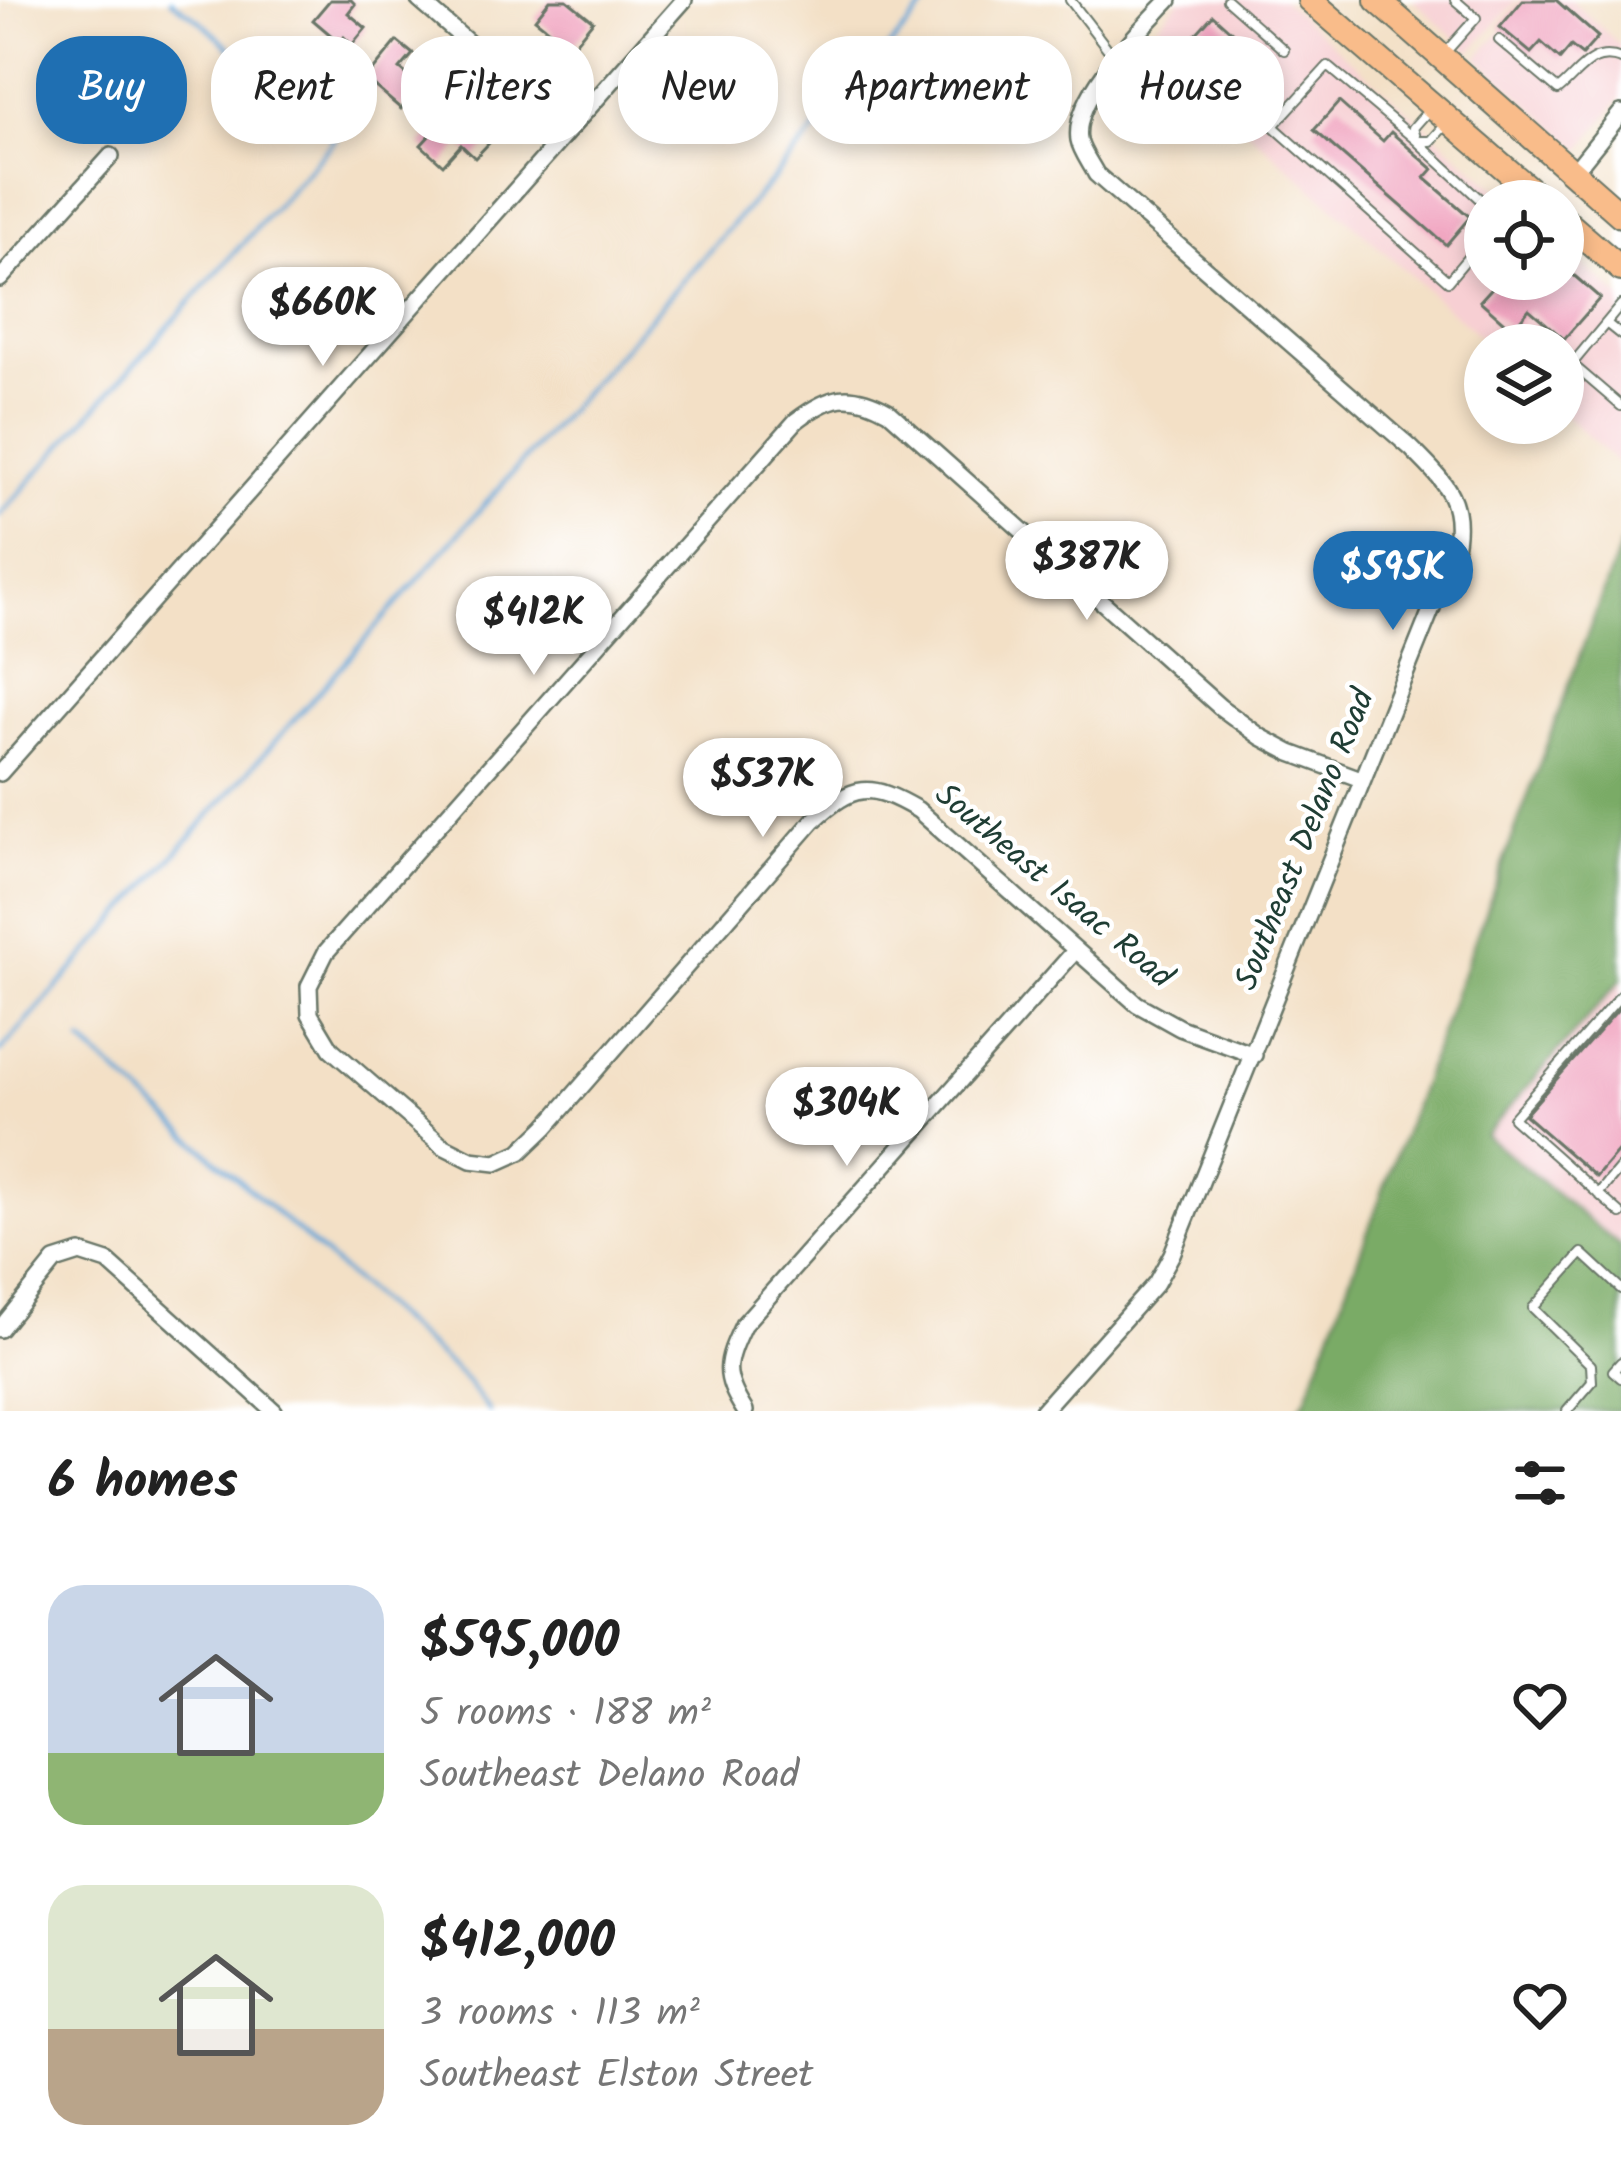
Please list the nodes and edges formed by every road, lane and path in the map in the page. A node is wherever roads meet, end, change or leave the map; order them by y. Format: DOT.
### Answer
graph roads {
  1 [pos="419,0"];
  2 [pos="684,0"];
  3 [pos="1070,0"];
  4 [pos="1168,0"];
  5 [pos="1227,0"];
  6 [pos="1310,0"];
  7 [pos="1377,0"];
  8 [pos="1456,0"];
  9 [pos="461,36"];
  10 [pos="1098,36"];
  11 [pos="1135,36"];
  12 [pos="1268,36"];
  13 [pos="1499,40"];
  14 [pos="1442,57"];
  15 [pos="1621,59"];
  16 [pos="1096,88"];
  17 [pos="594,102"];
  18 [pos="1441,113"];
  19 [pos="1621,113"];
  20 [pos="1417,140"];
  21 [pos="557,144"];
  22 [pos="111,156"];
  23 [pos="1574,173"];
  24 [pos="1519,180"];
  25 [pos="1464,184"];
  26 [pos="1621,215"];
  27 [pos="1584,237"];
  28 [pos="1591,243"];
  29 [pos="1621,249"];
  30 [pos="1464,262"];
  31 [pos="1621,269"];
  32 [pos="1,277"];
  33 [pos="1621,305"];
  34 [pos="1606,323"];
  35 [pos="1621,335"];
  36 [pos="1621,406"];
  37 [pos="0,773"];
  38 [pos="1361,778"];
  39 [pos="1075,951"];
  40 [pos="1621,995"];
  41 [pos="1254,1055"];
  42 [pos="1621,1167"];
  43 [pos="1598,1194"];
  44 [pos="1621,1214"];
  45 [pos="1621,1289"];
  46 [pos="0,1329"];
  47 [pos="1621,1362"];
  48 [pos="1621,1378"];
  49 [pos="274,1411"];
  50 [pos="745,1411"];
  51 [pos="1042,1411"];
  52 [pos="1567,1411"];
  1 -- 9 [label="street"];
  2 -- 17 [label="street"];
  3 -- 10 [label="lane"];
  4 -- 11 [label="street, Southeast Delano Road"];
  5 -- 12 [label="lane"];
  6 -- 18 [label="main road"];
  7 -- 14 [label="main road"];
  8 -- 14 [label="lane"];
  13 -- 15 [label="lane"];
  14 -- 23 [label="main road"];
  16 -- 38 [label="street, Southeast Delano Road"];
  18 -- 20 [label="lane"];
  18 -- 20 [label="lane"];
  18 -- 24 [label="main road"];
  19 -- 23 [label="street"];
  20 -- 25 [label="lane"];
  20 -- 30 [label="lane"];
  21 -- 37 [label="street"];
  22 -- 32 [label="street"];
  23 -- 26 [label="main road"];
  27 -- 28 [label="main road"];
  28 -- 29 [label="main road"];
  28 -- 31 [label="main road"];
  33 -- 34 [label="lane"];
  34 -- 35 [label="lane"];
  34 -- 36 [label="lane"];
  38 -- 39 [label="street, Southeast Isaac Road"];
  38 -- 41 [label="street, Southeast Delano Road"];
  39 -- 41 [label="street, Southeast Isaac Road"];
  39 -- 50 [label="street"];
  40 -- 43 [label="lane"];
  41 -- 51 [label="street, Southeast Delano Road"];
  42 -- 43 [label="lane"];
  43 -- 44 [label="lane"];
  45 -- 52 [label="lane"];
  46 -- 49 [label="street"];
  47 -- 48 [label="lane"];
}
